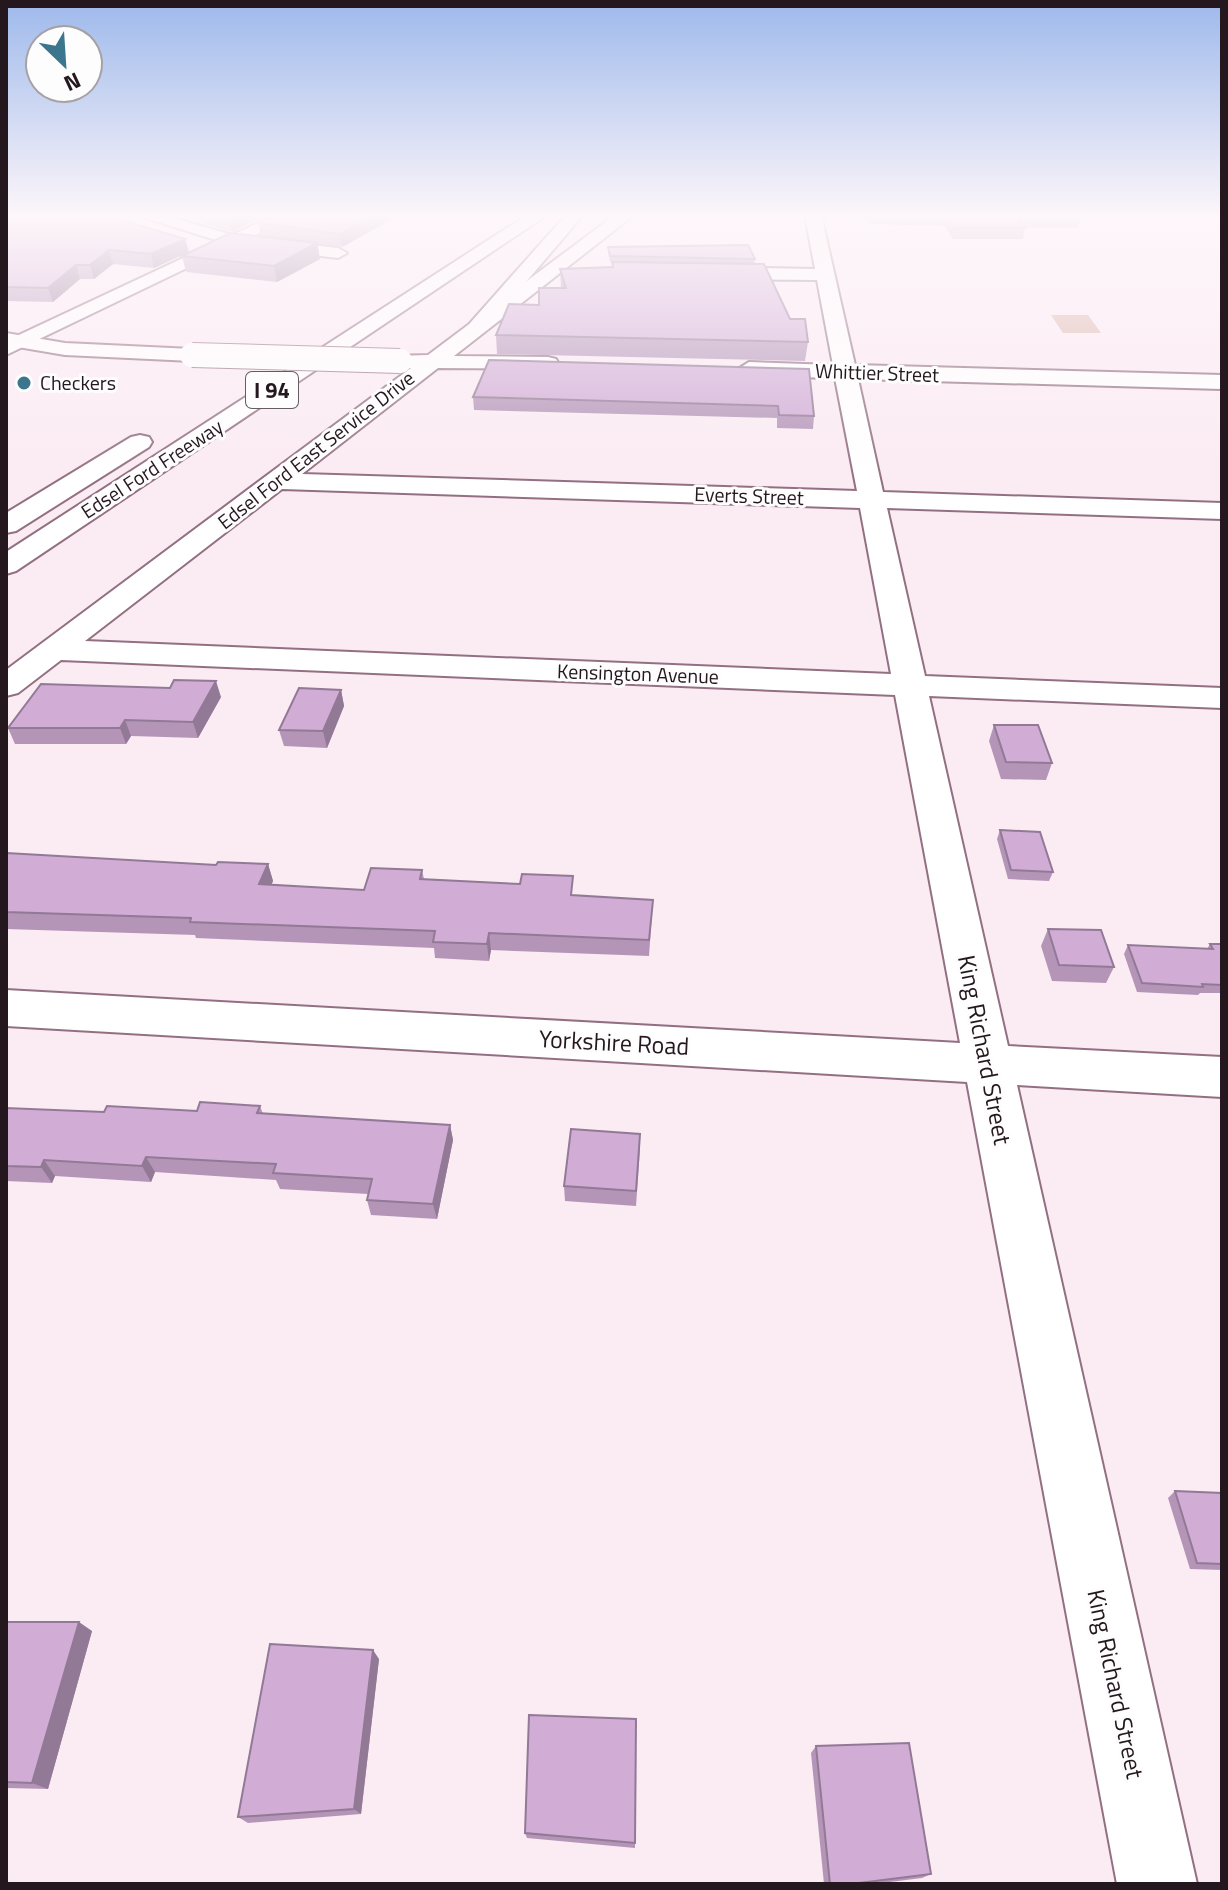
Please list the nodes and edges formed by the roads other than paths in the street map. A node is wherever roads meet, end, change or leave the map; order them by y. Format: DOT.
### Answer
graph roads {
  1 [pos="99,303"];
  2 [pos="405,303"];
  3 [pos="498,303"];
  4 [pos="509,303"];
  5 [pos="831,303"];
  6 [pos="478,326"];
  7 [pos="307,336"];
  8 [pos="12,343"];
  9 [pos="431,361"];
  10 [pos="574,365"];
  11 [pos="733,369"];
  12 [pos="844,372"];
  13 [pos="241,378"];
  14 [pos="1222,382"];
  15 [pos="162,428"];
  16 [pos="277,481"];
  17 [pos="871,500"];
  18 [pos="1222,511"];
  19 [pos="6,525"];
  20 [pos="6,565"];
  21 [pos="54,650"];
  22 [pos="909,685"];
  23 [pos="6,686"];
  24 [pos="1222,698"];
  25 [pos="6,1008"];
  26 [pos="987,1064"];
  27 [pos="1222,1077"];
  28 [pos="1157,1884"];
  1 -- 8 [label="main road"];
  2 -- 20 [label="main road, Edsel Ford Freeway / I 94"];
  3 -- 6 [label="main road"];
  4 -- 6 [label="main road, Edsel Ford East Service Drive"];
  5 -- 12 [label="main road, King Richard Street"];
  6 -- 9 [label="main road, Edsel Ford East Service Drive"];
  7 -- 13 [label="main road, I 94"];
  8 -- 9 [label="main road, bridge"];
  9 -- 10 [label="main road"];
  9 -- 16 [label="main road, Edsel Ford East Service Drive"];
  11 -- 12 [label="main road, Whittier Street"];
  12 -- 14 [label="main road, Whittier Street"];
  12 -- 17 [label="main road, King Richard Street"];
  15 -- 19 [label="main road, Edsel Ford Freeway"];
  16 -- 17 [label="main road, Everts Street"];
  16 -- 21 [label="main road, Edsel Ford East Service Drive"];
  17 -- 18 [label="main road, Everts Street"];
  17 -- 22 [label="main road, King Richard Street"];
  21 -- 22 [label="main road, Kensington Avenue"];
  21 -- 23 [label="main road, Edsel Ford East Service Drive"];
  22 -- 24 [label="main road, Kensington Avenue"];
  22 -- 26 [label="main road, King Richard Street"];
  25 -- 26 [label="main road, Yorkshire Road"];
  26 -- 27 [label="main road, Yorkshire Road"];
  26 -- 28 [label="main road, King Richard Street"];
}
